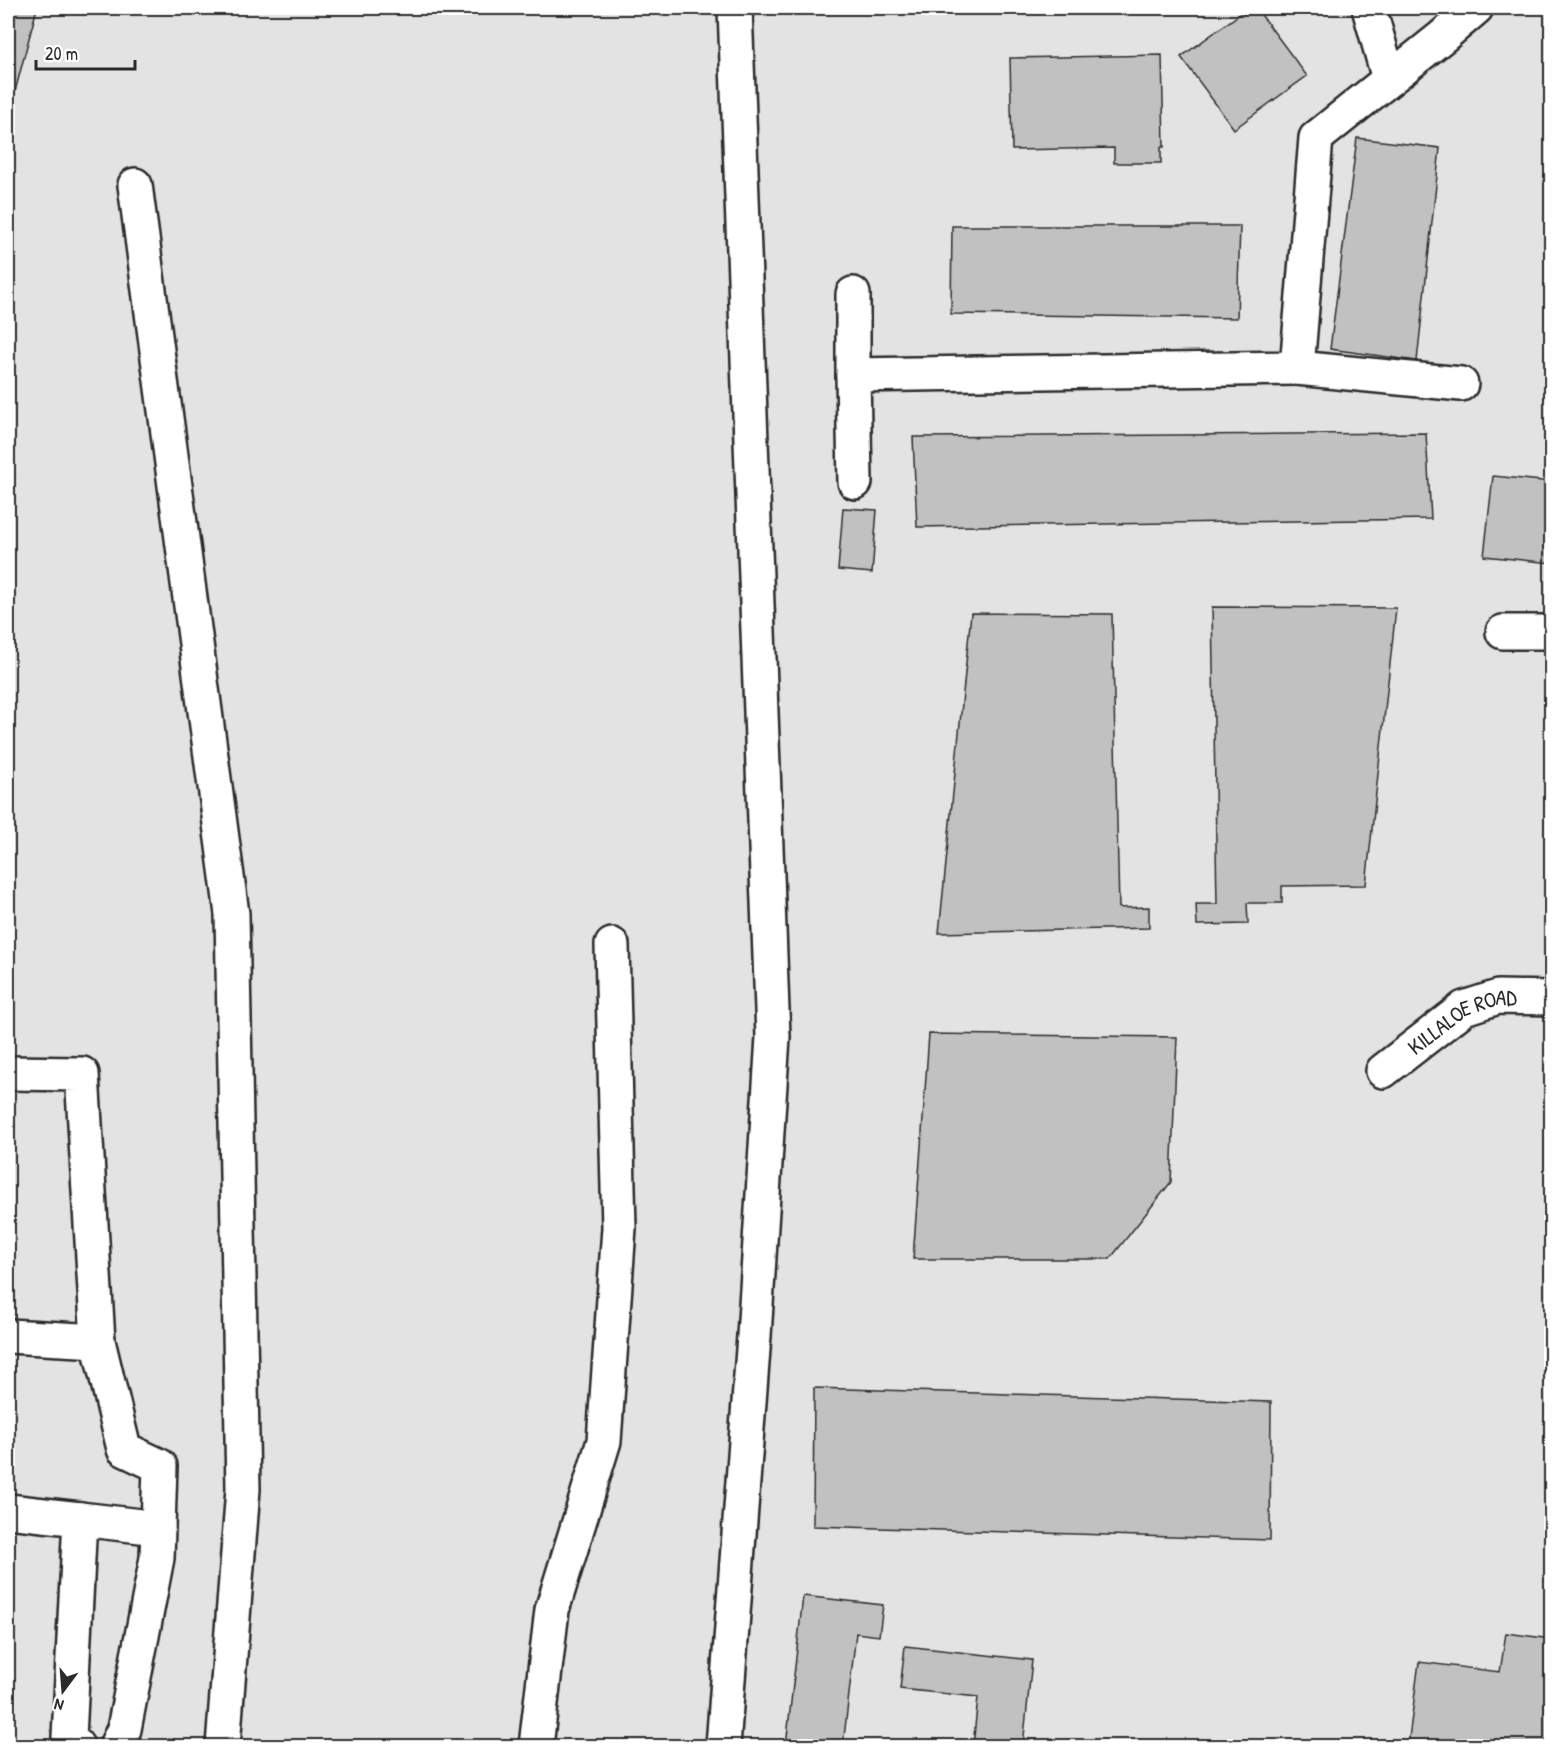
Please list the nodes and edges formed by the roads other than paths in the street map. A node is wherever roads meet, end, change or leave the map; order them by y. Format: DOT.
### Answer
graph roads {
  1 [pos="735,8"];
  2 [pos="1369,8"];
  3 [pos="1476,8"];
  4 [pos="1389,79"];
  5 [pos="135,185"];
  6 [pos="853,294"];
  7 [pos="1297,368"];
  8 [pos="853,375"];
  9 [pos="1461,384"];
  10 [pos="855,482"];
  11 [pos="1503,632"];
  12 [pos="1551,632"];
  13 [pos="612,945"];
  14 [pos="1551,998"];
  15 [pos="1383,1071"];
  16 [pos="8,1073"];
  17 [pos="8,1336"];
  18 [pos="98,1341"];
  19 [pos="8,1511"];
  20 [pos="80,1519"];
  21 [pos="158,1528"];
  22 [pos="77,1746"];
  23 [pos="116,1746"];
  24 [pos="223,1746"];
  25 [pos="536,1746"];
  26 [pos="723,1746"];
  1 -- 26 [label="street"];
  2 -- 4 [label="street"];
  3 -- 4 [label="street"];
  4 -- 7 [label="street"];
  5 -- 24 [label="street"];
  6 -- 8 [label="street"];
  7 -- 8 [label="street"];
  7 -- 9 [label="street"];
  8 -- 10 [label="street"];
  11 -- 12 [label="street"];
  13 -- 25 [label="street"];
  14 -- 15 [label="street, KILLALOE ROAD"];
  16 -- 18 [label="street"];
  17 -- 18 [label="street"];
  18 -- 21 [label="street"];
  19 -- 20 [label="street"];
  20 -- 21 [label="street"];
  20 -- 22 [label="street"];
  21 -- 23 [label="street"];
}
